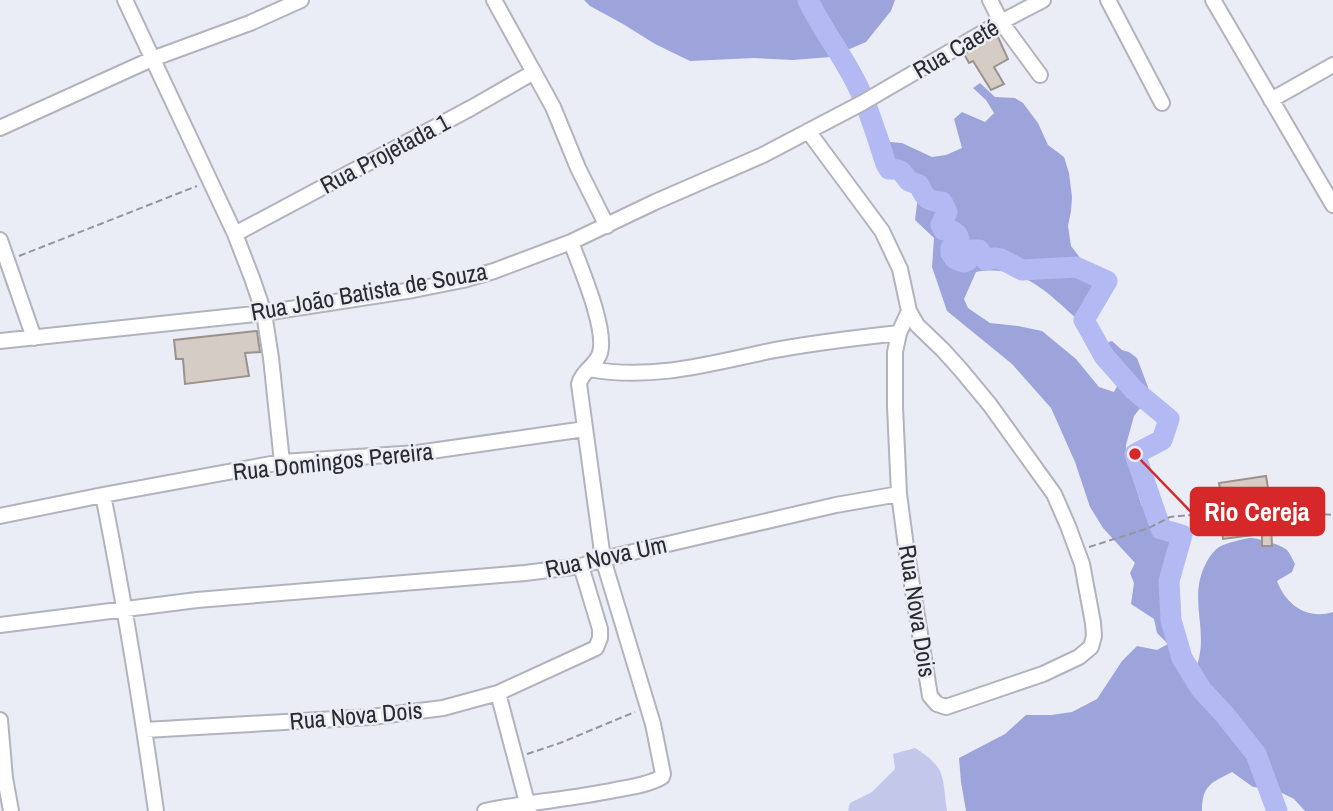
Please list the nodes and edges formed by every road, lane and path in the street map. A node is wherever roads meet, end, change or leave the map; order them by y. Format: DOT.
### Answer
graph roads {
  1 [pos="125,0"];
  2 [pos="302,0"];
  3 [pos="494,0"];
  4 [pos="990,0"];
  5 [pos="1044,0"];
  6 [pos="1108,0"];
  7 [pos="1213,0"];
  8 [pos="1002,22"];
  9 [pos="152,59"];
  10 [pos="1333,65"];
  11 [pos="534,72"];
  12 [pos="1040,75"];
  13 [pos="1271,100"];
  14 [pos="866,101"];
  15 [pos="1163,103"];
  16 [pos="0,128"];
  17 [pos="808,131"];
  18 [pos="211,180"];
  19 [pos="1333,205"];
  20 [pos="607,226"];
  21 [pos="235,234"];
  22 [pos="0,240"];
  23 [pos="571,242"];
  24 [pos="7,261"];
  25 [pos="909,312"];
  26 [pos="264,313"];
  27 [pos="899,333"];
  28 [pos="34,338"];
  29 [pos="0,341"];
  30 [pos="589,369"];
  31 [pos="584,429"];
  32 [pos="282,463"];
  33 [pos="899,494"];
  34 [pos="103,495"];
  35 [pos="1333,515"];
  36 [pos="0,516"];
  37 [pos="1077,551"];
  38 [pos="603,559"];
  39 [pos="581,566"];
  40 [pos="125,608"];
  41 [pos="0,625"];
  42 [pos="498,693"];
  43 [pos="648,706"];
  44 [pos="0,720"];
  45 [pos="145,730"];
  46 [pos="516,758"];
  47 [pos="529,807"];
  48 [pos="11,811"];
  49 [pos="156,811"];
  50 [pos="485,811"];
  1 -- 9 [label="street"];
  2 -- 9 [label="street"];
  3 -- 11 [label="street"];
  4 -- 8 [label="street"];
  5 -- 8 [label="street, Rua Caeté"];
  6 -- 15 [label="street"];
  7 -- 13 [label="street"];
  8 -- 12 [label="street"];
  8 -- 14 [label="street, Rua Caeté"];
  9 -- 16 [label="street"];
  9 -- 18 [label="street"];
  10 -- 13 [label="street"];
  11 -- 20 [label="street"];
  11 -- 21 [label="street, Rua Projetada 1"];
  13 -- 19 [label="street"];
  14 -- 17 [label="street, Rua João Batista de Souza"];
  17 -- 20 [label="street, Rua João Batista de Souza"];
  17 -- 25 [label="street"];
  18 -- 21 [label="street"];
  18 -- 24 [label="path"];
  20 -- 23 [label="street, Rua João Batista de Souza"];
  21 -- 26 [label="street"];
  22 -- 24 [label="street"];
  23 -- 26 [label="street, Rua João Batista de Souza"];
  23 -- 30 [label="street"];
  24 -- 28 [label="street"];
  25 -- 27 [label="street"];
  25 -- 37 [label="street, Rua Nova Dois"];
  26 -- 28 [label="street, Rua João Batista de Souza"];
  26 -- 32 [label="street"];
  27 -- 30 [label="street"];
  27 -- 33 [label="street"];
  28 -- 29 [label="street, Rua João Batista de Souza"];
  30 -- 31 [label="street"];
  31 -- 32 [label="street, Rua Domingos Pereira"];
  31 -- 38 [label="street"];
  32 -- 34 [label="street, Rua Domingos Pereira"];
  33 -- 37 [label="street, Rua Nova Dois"];
  33 -- 38 [label="street, Rua Nova Um"];
  34 -- 36 [label="street, Rua Domingos Pereira"];
  34 -- 40 [label="street"];
  35 -- 37 [label="path"];
  38 -- 39 [label="street, Rua Nova Um"];
  38 -- 43 [label="street"];
  39 -- 40 [label="street, Rua Nova Um"];
  39 -- 42 [label="street, Rua Nova Dois"];
  40 -- 41 [label="street, Rua Nova Um"];
  40 -- 45 [label="street"];
  42 -- 45 [label="street, Rua Nova Dois"];
  42 -- 46 [label="street"];
  43 -- 46 [label="path"];
  43 -- 47 [label="street"];
  44 -- 48 [label="street"];
  45 -- 49 [label="street"];
  46 -- 47 [label="street"];
  47 -- 50 [label="street"];
}
